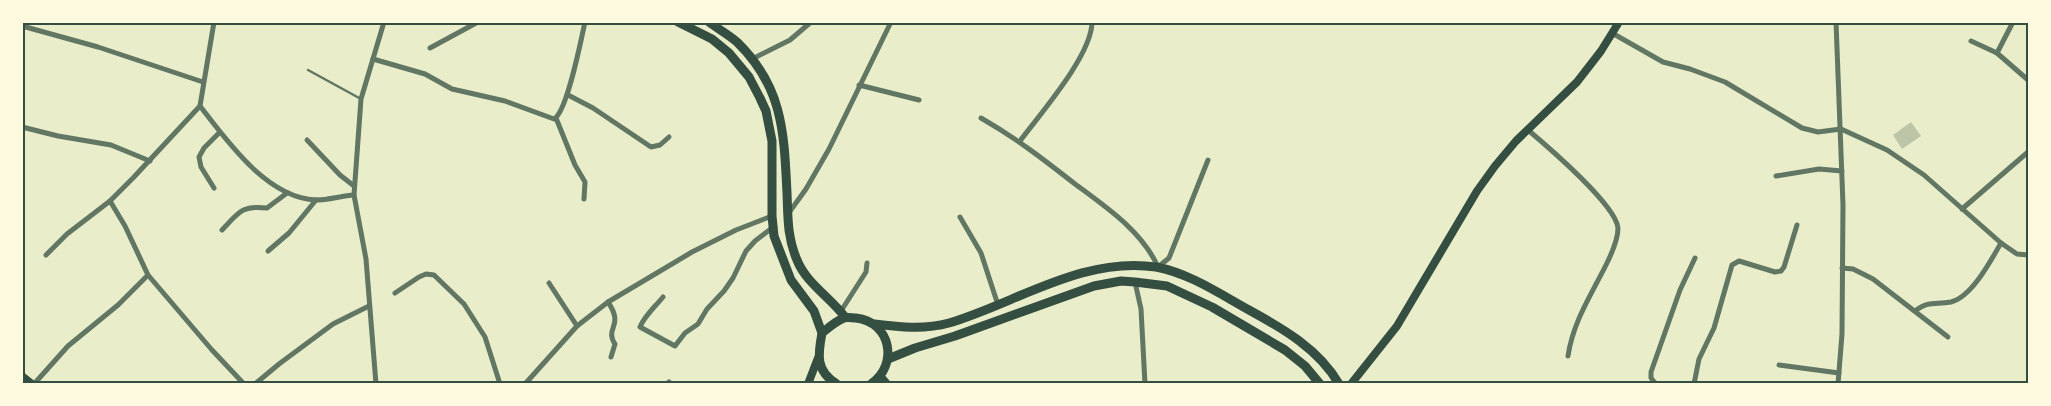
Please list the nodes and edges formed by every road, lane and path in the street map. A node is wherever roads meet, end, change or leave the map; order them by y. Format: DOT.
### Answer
graph roads {
  1 [pos="214,22"];
  2 [pos="384,22"];
  3 [pos="478,22"];
  4 [pos="585,22"];
  5 [pos="678,22"];
  6 [pos="709,22"];
  7 [pos="811,22"];
  8 [pos="891,22"];
  9 [pos="1092,22"];
  10 [pos="1619,22"];
  11 [pos="1836,22"];
  12 [pos="2013,22"];
  13 [pos="22,26"];
  14 [pos="1612,33"];
  15 [pos="1971,41"];
  16 [pos="430,48"];
  17 [pos="1997,53"];
  18 [pos="373,59"];
  19 [pos="751,59"];
  20 [pos="308,70"];
  21 [pos="2028,80"];
  22 [pos="202,82"];
  23 [pos="860,85"];
  24 [pos="568,95"];
  25 [pos="361,99"];
  26 [pos="919,100"];
  27 [pos="200,106"];
  28 [pos="553,118"];
  29 [pos="981,118"];
  30 [pos="22,127"];
  31 [pos="1841,129"];
  32 [pos="1528,130"];
  33 [pos="220,132"];
  34 [pos="670,137"];
  35 [pos="307,140"];
  36 [pos="1020,141"];
  37 [pos="2028,152"];
  38 [pos="1208,160"];
  39 [pos="150,161"];
  40 [pos="1842,170"];
  41 [pos="1776,176"];
  42 [pos="354,186"];
  43 [pos="214,188"];
  44 [pos="287,193"];
  45 [pos="354,195"];
  46 [pos="584,199"];
  47 [pos="316,200"];
  48 [pos="110,201"];
  49 [pos="1962,209"];
  50 [pos="772,216"];
  51 [pos="786,216"];
  52 [pos="960,217"];
  53 [pos="1796,224"];
  54 [pos="772,228"];
  55 [pos="222,230"];
  56 [pos="2001,243"];
  57 [pos="268,251"];
  58 [pos="2028,254"];
  59 [pos="46,255"];
  60 [pos="1696,258"];
  61 [pos="868,263"];
  62 [pos="1158,267"];
  63 [pos="1842,268"];
  64 [pos="148,275"];
  65 [pos="1135,282"];
  66 [pos="549,284"];
  67 [pos="395,293"];
  68 [pos="664,297"];
  69 [pos="608,302"];
  70 [pos="998,305"];
  71 [pos="369,306"];
  72 [pos="1915,311"];
  73 [pos="843,314"];
  74 [pos="874,324"];
  75 [pos="577,326"];
  76 [pos="822,333"];
  77 [pos="1948,337"];
  78 [pos="611,356"];
  79 [pos="1568,356"];
  80 [pos="818,358"];
  81 [pos="888,359"];
  82 [pos="1779,365"];
  83 [pos="1840,373"];
  84 [pos="22,376"];
  85 [pos="880,376"];
  86 [pos="33,384"];
  87 [pos="244,384"];
  88 [pos="255,384"];
  89 [pos="376,384"];
  90 [pos="500,384"];
  91 [pos="525,384"];
  92 [pos="808,384"];
  93 [pos="837,384"];
  94 [pos="871,384"];
  95 [pos="887,384"];
  96 [pos="1145,384"];
  97 [pos="1320,384"];
  98 [pos="1339,384"];
  99 [pos="1351,384"];
  100 [pos="1656,384"];
  101 [pos="1694,384"];
  102 [pos="1838,384"];
  1 -- 22 [label="street"];
  2 -- 18 [label="street"];
  3 -- 16 [label="street"];
  4 -- 24 [label="street"];
  5 -- 50 [label="main road"];
  6 -- 19 [label="main road"];
  7 -- 19 [label="street"];
  8 -- 23 [label="street"];
  9 -- 36 [label="street"];
  10 -- 14 [label="main road"];
  11 -- 31 [label="street"];
  12 -- 17 [label="street"];
  13 -- 22 [label="street"];
  14 -- 31 [label="street"];
  14 -- 32 [label="main road"];
  15 -- 17 [label="street"];
  17 -- 21 [label="street"];
  18 -- 25 [label="street"];
  18 -- 28 [label="street"];
  19 -- 51 [label="main road"];
  20 -- 25 [label="lane"];
  22 -- 27 [label="street"];
  23 -- 26 [label="street"];
  23 -- 51 [label="street"];
  24 -- 28 [label="street"];
  24 -- 34 [label="street"];
  25 -- 42 [label="street"];
  27 -- 33 [label="street"];
  27 -- 39 [label="street"];
  28 -- 46 [label="street"];
  29 -- 36 [label="street"];
  30 -- 39 [label="street"];
  31 -- 40 [label="street"];
  31 -- 49 [label="street"];
  32 -- 79 [label="street"];
  32 -- 99 [label="main road"];
  33 -- 43 [label="street"];
  33 -- 44 [label="street"];
  35 -- 42 [label="street"];
  36 -- 62 [label="street"];
  37 -- 49 [label="street"];
  38 -- 62 [label="street"];
  39 -- 48 [label="street"];
  40 -- 41 [label="street"];
  40 -- 63 [label="street"];
  42 -- 45 [label="street"];
  44 -- 47 [label="street"];
  44 -- 55 [label="street"];
  45 -- 47 [label="street"];
  45 -- 71 [label="street"];
  47 -- 57 [label="street"];
  48 -- 59 [label="street"];
  48 -- 64 [label="street"];
  49 -- 56 [label="street"];
  50 -- 54 [label="main road"];
  50 -- 69 [label="street"];
  51 -- 73 [label="main road"];
  52 -- 70 [label="street"];
  53 -- 101 [label="street"];
  54 -- 68 [label="street"];
  54 -- 76 [label="main road"];
  56 -- 58 [label="street"];
  56 -- 72 [label="street"];
  60 -- 100 [label="street"];
  61 -- 73 [label="street"];
  62 -- 70 [label="main road"];
  62 -- 98 [label="main road"];
  63 -- 72 [label="street"];
  63 -- 83 [label="street"];
  64 -- 86 [label="street"];
  64 -- 87 [label="street"];
  65 -- 81 [label="main road"];
  65 -- 96 [label="street"];
  65 -- 97 [label="main road"];
  66 -- 75 [label="street"];
  67 -- 90 [label="street"];
  69 -- 75 [label="street"];
  69 -- 78 [label="street"];
  70 -- 74 [label="main road"];
  71 -- 88 [label="street"];
  71 -- 89 [label="street"];
  72 -- 77 [label="street"];
  73 -- 74 [label="main road"];
  73 -- 76 [label="main road"];
  74 -- 81 [label="main road"];
  75 -- 91 [label="street"];
  76 -- 80 [label="main road"];
  80 -- 92 [label="main road"];
  80 -- 93 [label="main road"];
  81 -- 85 [label="main road"];
  82 -- 83 [label="street"];
  83 -- 102 [label="street"];
  84 -- 86 [label="main road"];
  85 -- 94 [label="main road"];
  85 -- 95 [label="main road"];
}
